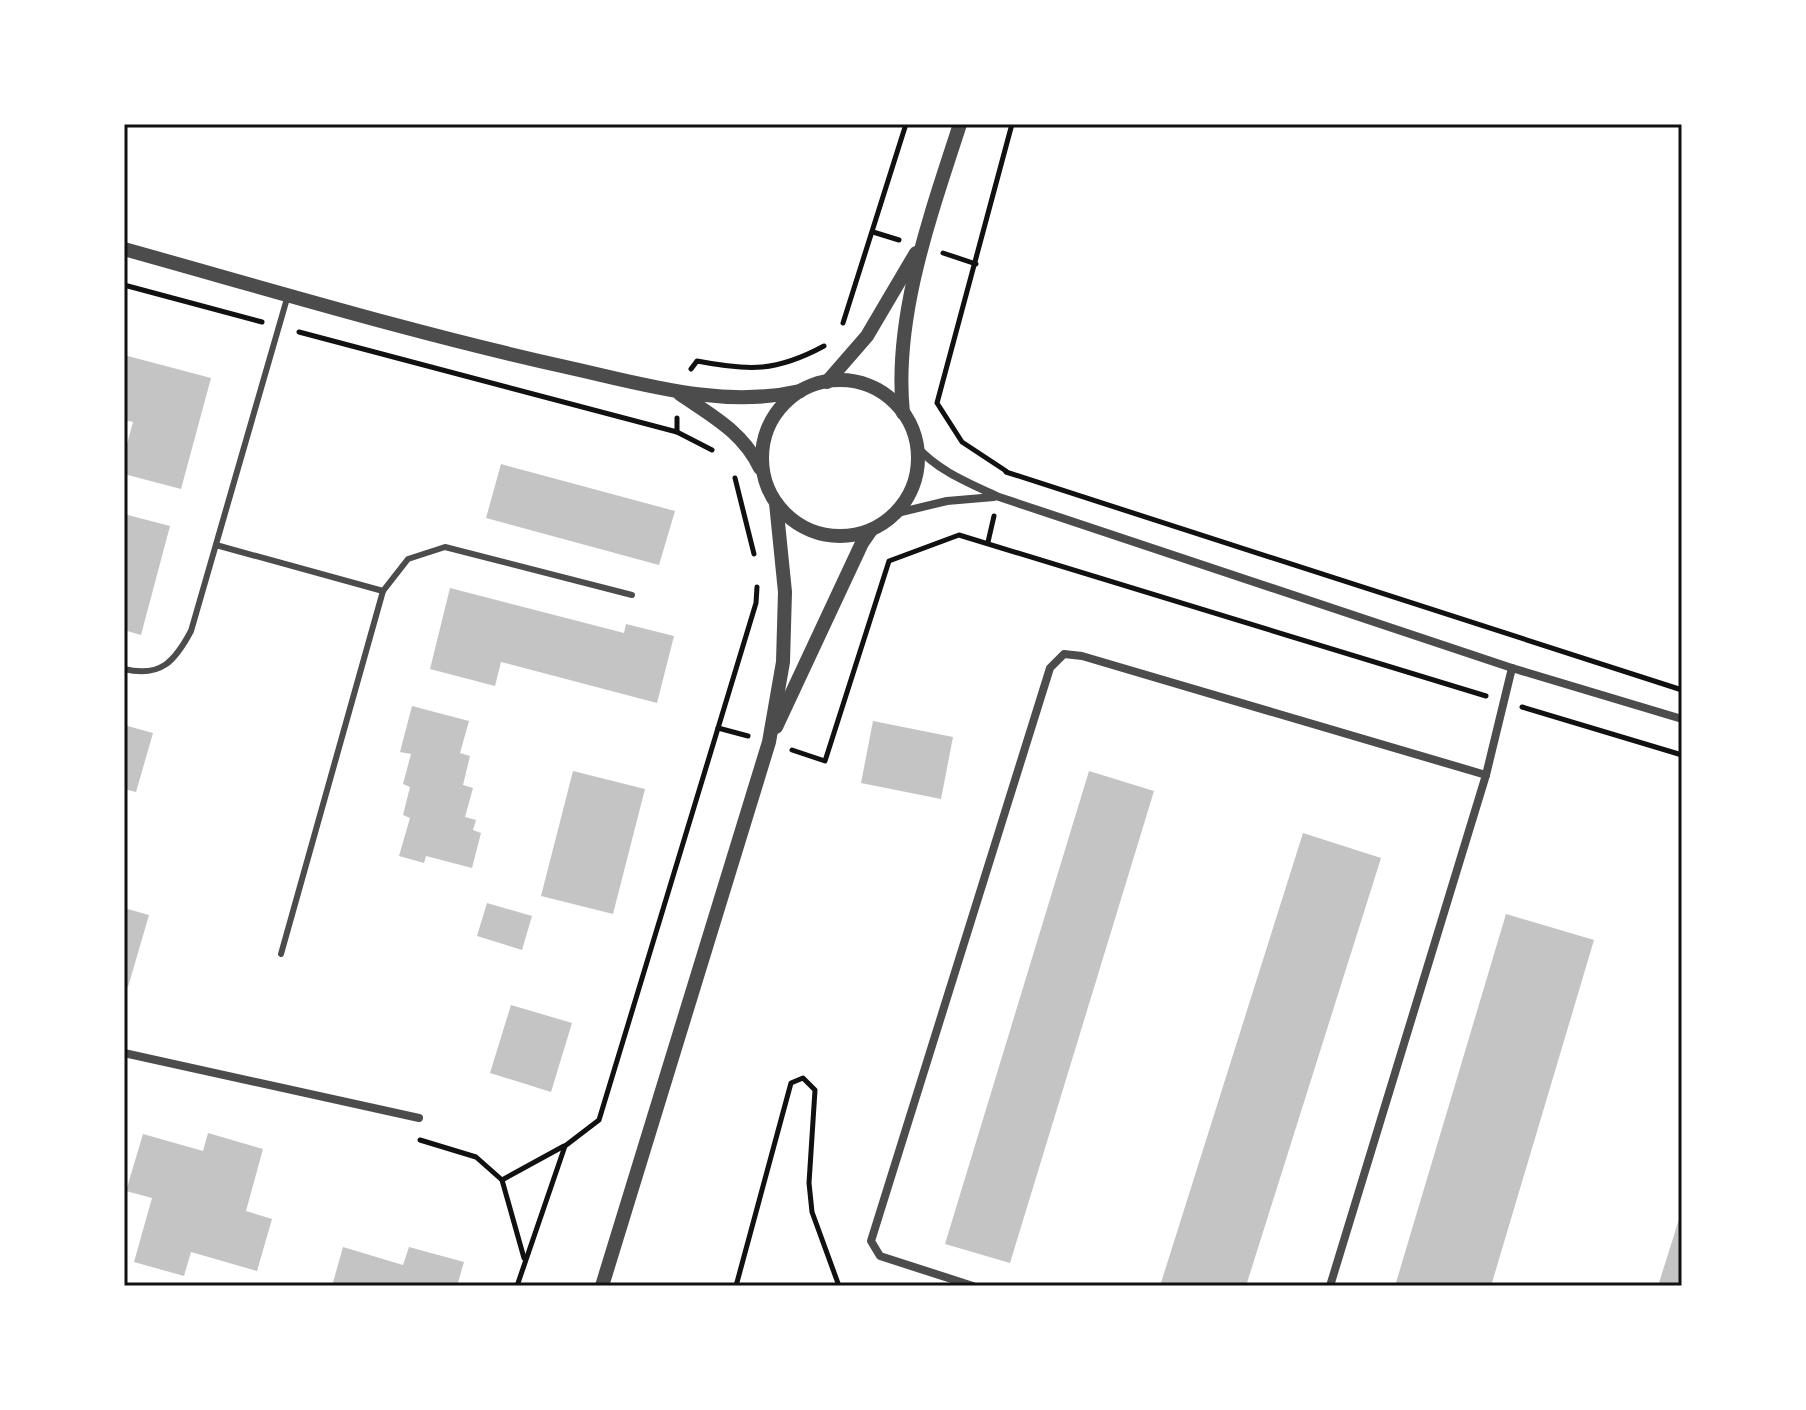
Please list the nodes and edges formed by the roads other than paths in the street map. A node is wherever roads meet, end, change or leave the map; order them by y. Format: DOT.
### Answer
graph roads {
  1 [pos="960,124"];
  2 [pos="921,246"];
  3 [pos="124,249"];
  4 [pos="288,295"];
  5 [pos="827,382"];
  6 [pos="800,391"];
  7 [pos="676,392"];
  8 [pos="903,414"];
  9 [pos="916,446"];
  10 [pos="764,476"];
  11 [pos="999,497"];
  12 [pos="776,503"];
  13 [pos="893,514"];
  14 [pos="872,529"];
  15 [pos="216,545"];
  16 [pos="383,591"];
  17 [pos="632,595"];
  18 [pos="1512,668"];
  19 [pos="124,669"];
  20 [pos="1682,719"];
  21 [pos="769,742"];
  22 [pos="1486,775"];
  23 [pos="281,954"];
  24 [pos="124,1053"];
  25 [pos="419,1118"];
  26 [pos="602,1286"];
  27 [pos="973,1286"];
  28 [pos="1330,1286"];
  1 -- 2 [label="street"];
  2 -- 5 [label="street"];
  2 -- 8 [label="street"];
  3 -- 4 [label="street"];
  4 -- 7 [label="street"];
  4 -- 15 [label="lane"];
  5 -- 6 [label="street"];
  5 -- 8 [label="street"];
  6 -- 7 [label="street"];
  6 -- 10 [label="street"];
  7 -- 10 [label="street"];
  8 -- 9 [label="street"];
  9 -- 11 [label="street"];
  9 -- 13 [label="street"];
  10 -- 12 [label="street"];
  11 -- 13 [label="street"];
  11 -- 18 [label="street"];
  12 -- 14 [label="street"];
  12 -- 21 [label="street"];
  13 -- 14 [label="street"];
  14 -- 21 [label="street"];
  15 -- 16 [label="lane"];
  15 -- 19 [label="lane"];
  16 -- 17 [label="lane"];
  16 -- 23 [label="lane"];
  18 -- 20 [label="street"];
  18 -- 22 [label="street"];
  21 -- 26 [label="street"];
  22 -- 27 [label="street"];
  22 -- 28 [label="street"];
  24 -- 25 [label="street"];
}
